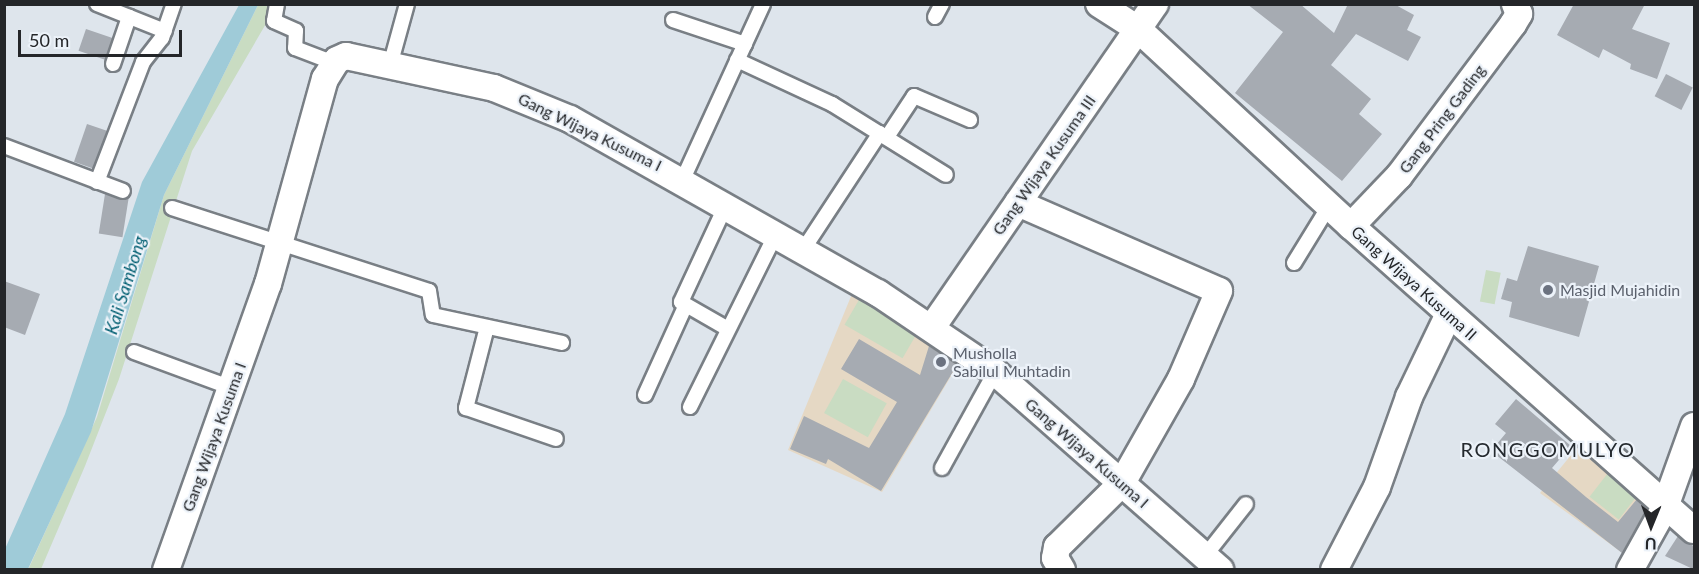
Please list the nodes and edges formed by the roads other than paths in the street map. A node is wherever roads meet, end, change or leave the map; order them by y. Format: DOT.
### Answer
graph roads {
  1 [pos="97,4"];
  2 [pos="174,4"];
  3 [pos="277,4"];
  4 [pos="407,4"];
  5 [pos="763,4"];
  6 [pos="1099,4"];
  7 [pos="1155,4"];
  8 [pos="1515,4"];
  9 [pos="129,17"];
  10 [pos="673,20"];
  11 [pos="1138,29"];
  12 [pos="165,31"];
  13 [pos="745,44"];
  14 [pos="737,60"];
  15 [pos="391,62"];
  16 [pos="334,63"];
  17 [pos="112,64"];
  18 [pos="970,120"];
  19 [pos="883,135"];
  20 [pos="4,146"];
  21 [pos="946,175"];
  22 [pos="683,179"];
  23 [pos="97,182"];
  24 [pos="123,191"];
  25 [pos="1018,203"];
  26 [pos="726,205"];
  27 [pos="1329,206"];
  28 [pos="172,208"];
  29 [pos="1351,226"];
  30 [pos="776,234"];
  31 [pos="278,244"];
  32 [pos="803,250"];
  33 [pos="1294,263"];
  34 [pos="685,307"];
  35 [pos="1449,314"];
  36 [pos="933,326"];
  37 [pos="487,327"];
  38 [pos="728,329"];
  39 [pos="562,343"];
  40 [pos="134,352"];
  41 [pos="995,372"];
  42 [pos="232,388"];
  43 [pos="645,395"];
  44 [pos="690,407"];
  45 [pos="1694,426"];
  46 [pos="556,439"];
  47 [pos="942,468"];
  48 [pos="1122,483"];
  49 [pos="1246,504"];
  50 [pos="1665,507"];
  51 [pos="1695,530"];
  52 [pos="1212,563"];
  53 [pos="166,570"];
  54 [pos="1062,570"];
  55 [pos="1334,570"];
  56 [pos="1630,570"];
  1 -- 9 [label="lane"];
  2 -- 12 [label="lane"];
  3 -- 16 [label="lane"];
  4 -- 15 [label="lane"];
  5 -- 13 [label="lane"];
  6 -- 11 [label="street, Gang Wijaya Kusuma II"];
  7 -- 11 [label="street, Gang Wijaya Kusuma III"];
  8 -- 29 [label="street, Gang Pring Gading"];
  9 -- 12 [label="lane"];
  9 -- 17 [label="lane"];
  10 -- 13 [label="lane"];
  11 -- 25 [label="street, Gang Wijaya Kusuma III"];
  11 -- 27 [label="street, Gang Wijaya Kusuma II"];
  12 -- 23 [label="lane"];
  13 -- 14 [label="lane"];
  14 -- 19 [label="lane"];
  14 -- 22 [label="lane"];
  15 -- 16 [label="street, Gang Wijaya Kusuma I"];
  15 -- 22 [label="street, Gang Wijaya Kusuma I"];
  16 -- 31 [label="street, Gang Wijaya Kusuma I"];
  18 -- 19 [label="lane"];
  19 -- 21 [label="lane"];
  19 -- 32 [label="lane"];
  20 -- 23 [label="lane"];
  22 -- 26 [label="street, Gang Wijaya Kusuma I"];
  23 -- 24 [label="lane"];
  25 -- 36 [label="street, Gang Wijaya Kusuma III"];
  25 -- 48 [label="street"];
  26 -- 30 [label="street, Gang Wijaya Kusuma I"];
  26 -- 34 [label="lane"];
  27 -- 29 [label="street, Gang Wijaya Kusuma II"];
  27 -- 33 [label="lane"];
  28 -- 31 [label="lane"];
  29 -- 35 [label="street, Gang Wijaya Kusuma II"];
  30 -- 32 [label="street, Gang Wijaya Kusuma I"];
  30 -- 38 [label="lane"];
  31 -- 37 [label="lane"];
  31 -- 42 [label="street, Gang Wijaya Kusuma I"];
  32 -- 36 [label="street, Gang Wijaya Kusuma I"];
  34 -- 38 [label="lane"];
  34 -- 43 [label="lane"];
  35 -- 50 [label="street, Gang Wijaya Kusuma II"];
  35 -- 55 [label="street"];
  36 -- 41 [label="street, Gang Wijaya Kusuma I"];
  37 -- 39 [label="lane"];
  37 -- 46 [label="lane"];
  38 -- 44 [label="lane"];
  40 -- 42 [label="lane"];
  41 -- 47 [label="lane"];
  41 -- 48 [label="street, Gang Wijaya Kusuma I"];
  42 -- 53 [label="street, Gang Wijaya Kusuma I"];
  45 -- 50 [label="street"];
  48 -- 52 [label="street, Gang Wijaya Kusuma I"];
  48 -- 54 [label="street"];
  49 -- 52 [label="lane"];
  50 -- 51 [label="street, Gang Wijaya Kusuma II"];
  50 -- 56 [label="street"];
}
